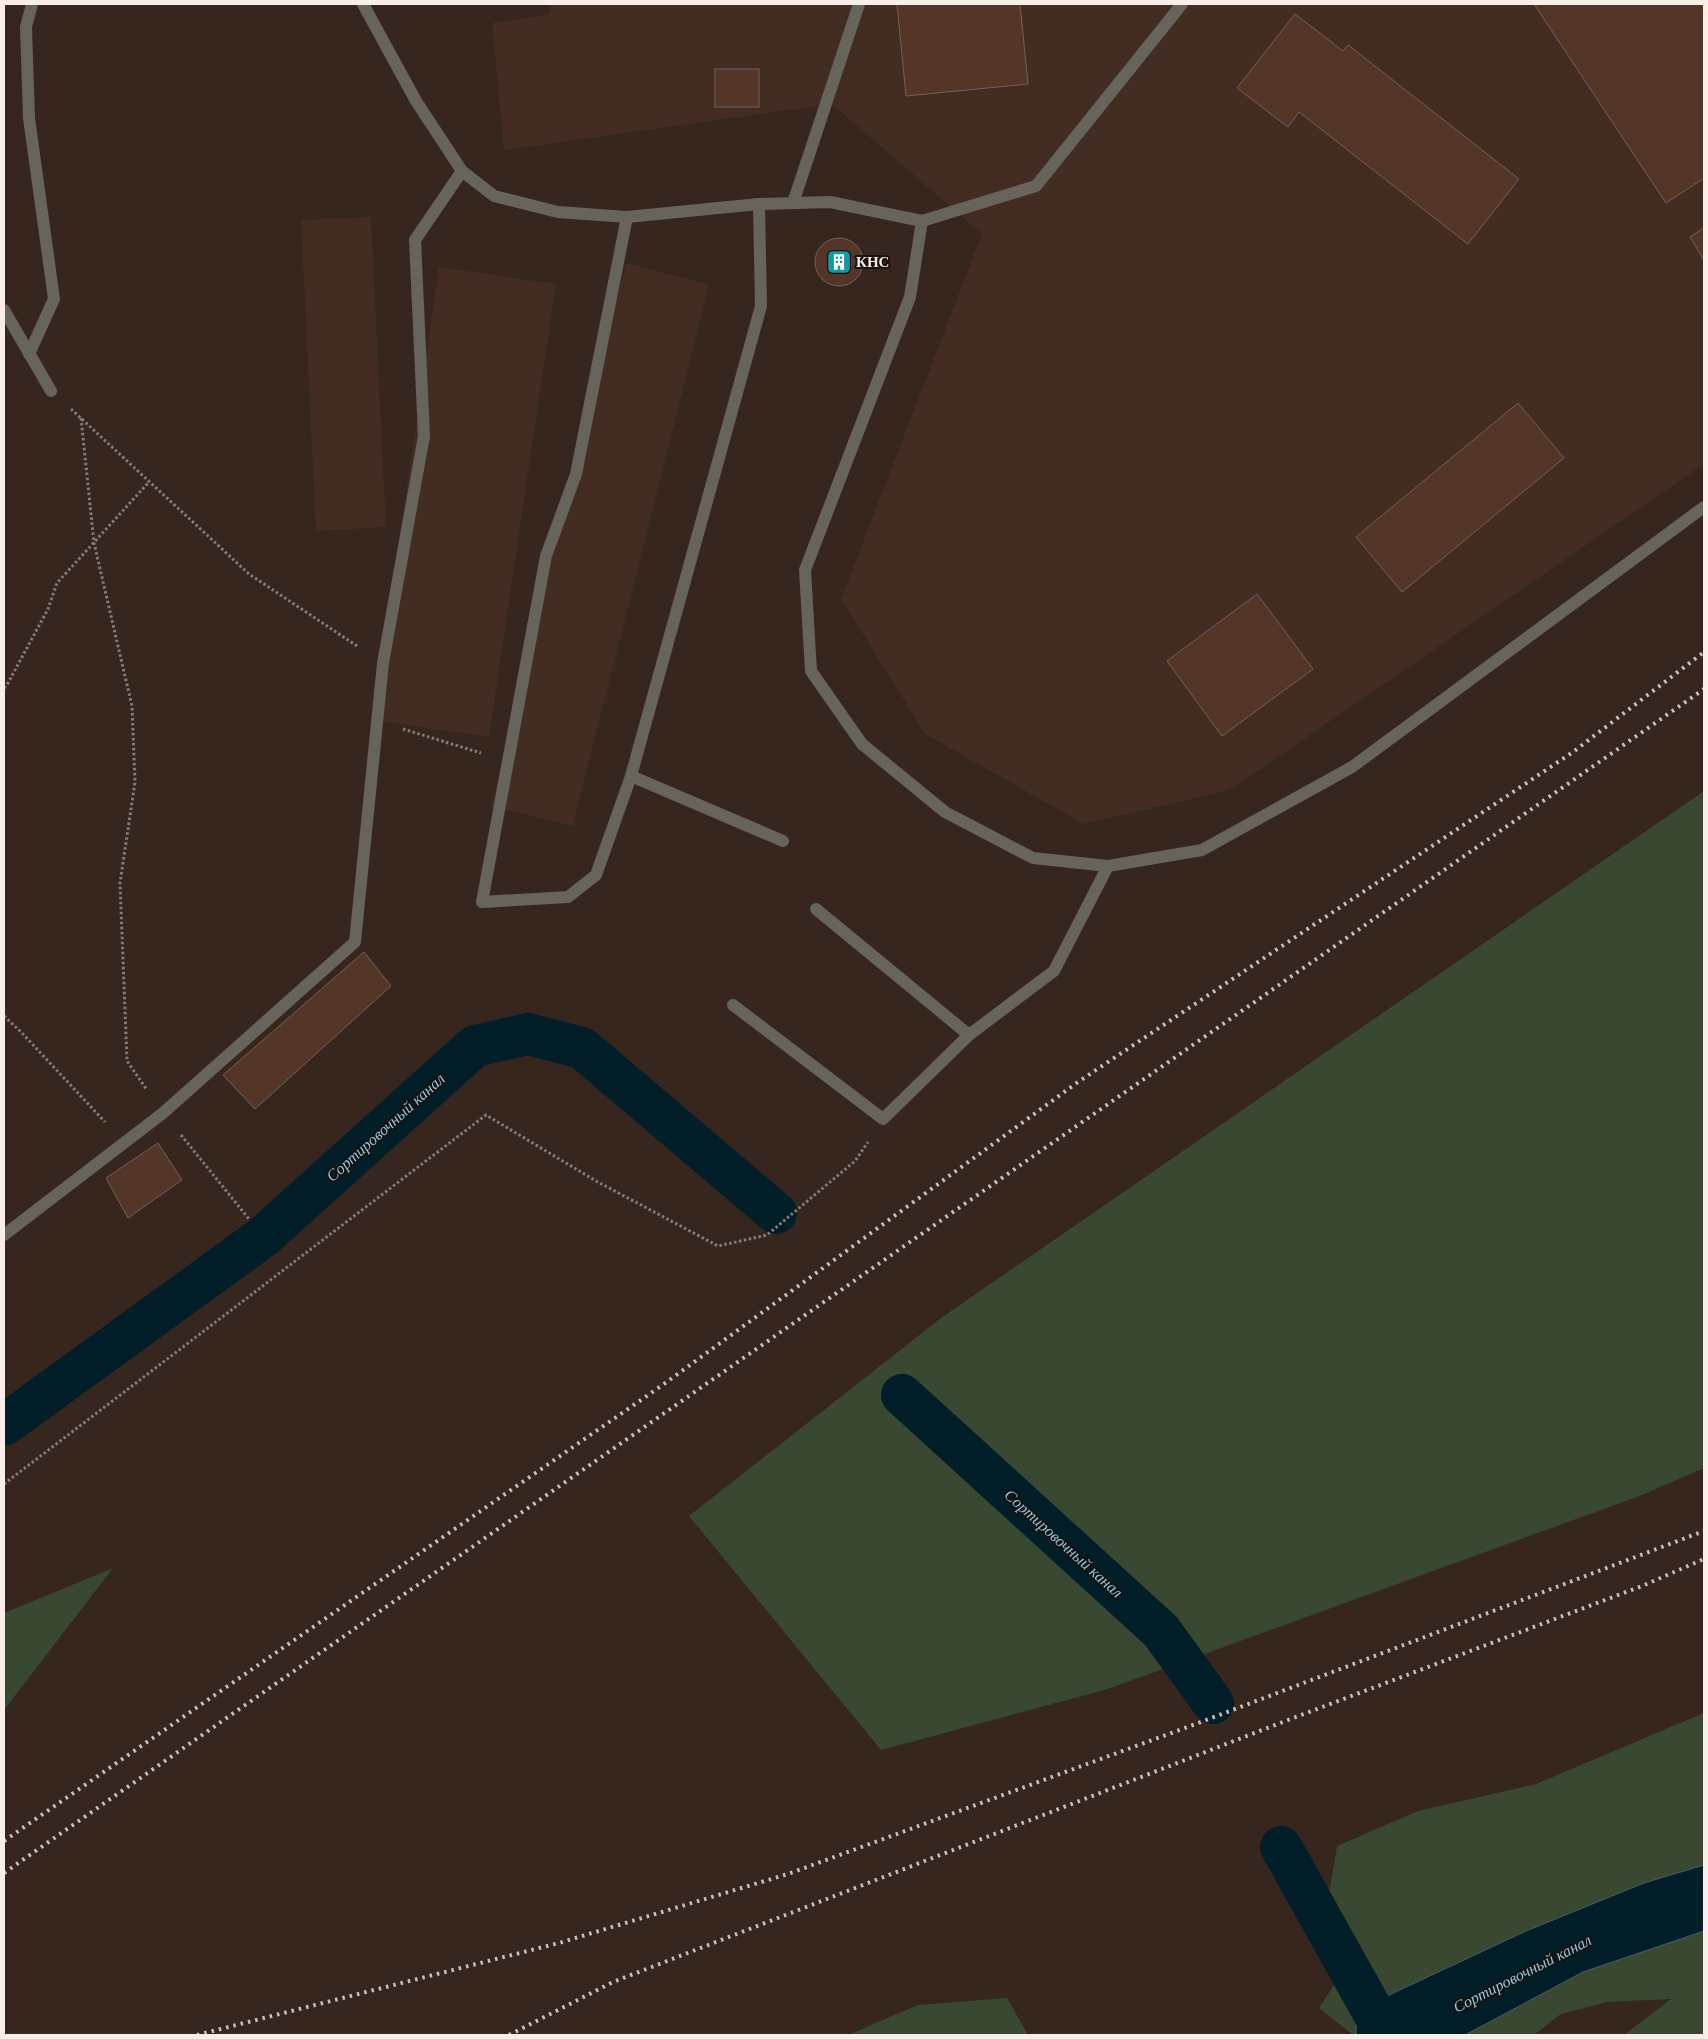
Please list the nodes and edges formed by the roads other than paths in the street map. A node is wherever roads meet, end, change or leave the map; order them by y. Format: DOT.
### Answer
graph roads {
  1 [pos="32,4"];
  2 [pos="363,4"];
  3 [pos="858,4"];
  4 [pos="1182,4"];
  5 [pos="462,171"];
  6 [pos="793,203"];
  7 [pos="759,204"];
  8 [pos="627,217"];
  9 [pos="922,221"];
  10 [pos="4,310"];
  11 [pos="29,354"];
  12 [pos="51,391"];
  13 [pos="1704,507"];
  14 [pos="631,776"];
  15 [pos="783,841"];
  16 [pos="1108,866"];
  17 [pos="816,909"];
  18 [pos="733,1004"];
  19 [pos="969,1035"];
  20 [pos="4,1235"];
  1 -- 11 [label="lane"];
  2 -- 5 [label="lane"];
  3 -- 6 [label="lane"];
  4 -- 9 [label="lane"];
  5 -- 8 [label="lane"];
  5 -- 20 [label="lane"];
  6 -- 7 [label="lane"];
  6 -- 9 [label="lane"];
  7 -- 8 [label="lane"];
  7 -- 14 [label="lane"];
  8 -- 14 [label="lane"];
  9 -- 16 [label="lane"];
  10 -- 11 [label="lane"];
  11 -- 12 [label="lane"];
  13 -- 16 [label="lane"];
  14 -- 15 [label="lane"];
  16 -- 19 [label="lane"];
  17 -- 19 [label="lane"];
  18 -- 19 [label="lane"];
}
